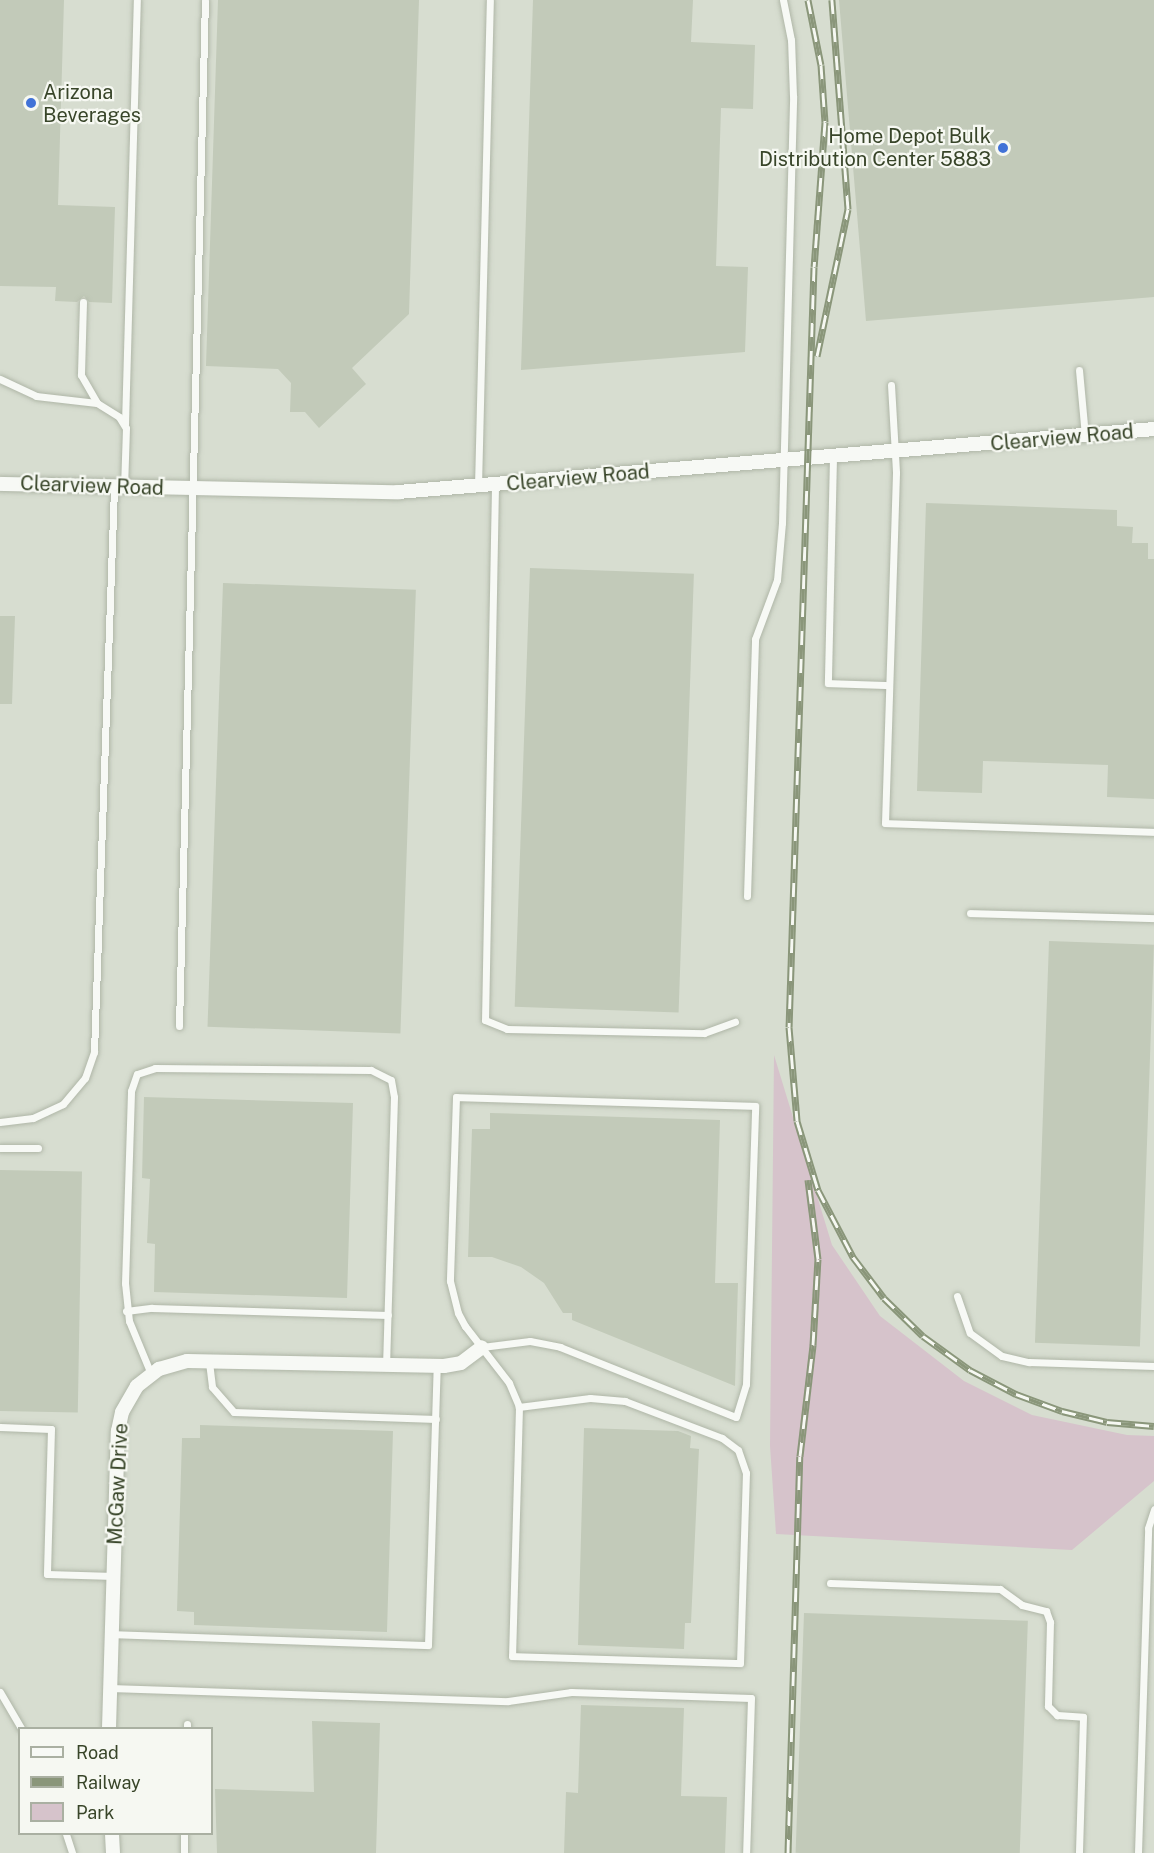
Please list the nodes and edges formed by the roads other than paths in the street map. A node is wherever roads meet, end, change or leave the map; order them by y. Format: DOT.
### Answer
graph roads {
  1 [pos="137,0"];
  2 [pos="205,0"];
  3 [pos="490,0"];
  4 [pos="783,0"];
  5 [pos="83,302"];
  6 [pos="1079,370"];
  7 [pos="0,379"];
  8 [pos="891,385"];
  9 [pos="97,403"];
  10 [pos="125,424"];
  11 [pos="1154,429"];
  12 [pos="1085,436"];
  13 [pos="896,452"];
  14 [pos="833,457"];
  15 [pos="782,461"];
  16 [pos="0,483"];
  17 [pos="495,486"];
  18 [pos="119,487"];
  19 [pos="478,487"];
  20 [pos="194,489"];
  21 [pos="889,685"];
  22 [pos="1154,832"];
  23 [pos="747,896"];
  24 [pos="970,913"];
  25 [pos="1154,918"];
  26 [pos="735,1022"];
  27 [pos="179,1026"];
  28 [pos="0,1122"];
  29 [pos="0,1148"];
  30 [pos="38,1148"];
  31 [pos="957,1296"];
  32 [pos="126,1311"];
  33 [pos="388,1315"];
  34 [pos="482,1347"];
  35 [pos="210,1359"];
  36 [pos="386,1365"];
  37 [pos="437,1366"];
  38 [pos="1154,1366"];
  39 [pos="151,1374"];
  40 [pos="519,1407"];
  41 [pos="435,1419"];
  42 [pos="0,1427"];
  43 [pos="1154,1509"];
  44 [pos="114,1576"];
  45 [pos="830,1583"];
  46 [pos="112,1634"];
  47 [pos="110,1688"];
  48 [pos="0,1692"];
  49 [pos="20,1727"];
  50 [pos="109,1727"];
  51 [pos="67,1835"];
  52 [pos="112,1835"];
  53 [pos="184,1835"];
  54 [pos="72,1853"];
  55 [pos="113,1853"];
  56 [pos="184,1853"];
  57 [pos="746,1853"];
  58 [pos="1079,1853"];
  59 [pos="1138,1853"];
  1 -- 10 [label="lane"];
  2 -- 20 [label="lane"];
  3 -- 19 [label="lane"];
  4 -- 15 [label="lane"];
  5 -- 9 [label="lane"];
  6 -- 12 [label="lane"];
  7 -- 9 [label="lane"];
  8 -- 13 [label="lane"];
  9 -- 10 [label="lane"];
  10 -- 18 [label="lane"];
  11 -- 12 [label="street, Clearview Road"];
  12 -- 13 [label="street, Clearview Road"];
  13 -- 14 [label="street, Clearview Road"];
  13 -- 21 [label="lane"];
  14 -- 15 [label="street, Clearview Road"];
  14 -- 21 [label="lane"];
  15 -- 17 [label="street, Clearview Road"];
  15 -- 23 [label="lane"];
  16 -- 18 [label="street, Clearview Road"];
  17 -- 19 [label="street, Clearview Road"];
  17 -- 26 [label="lane"];
  18 -- 20 [label="street, Clearview Road"];
  18 -- 28 [label="lane"];
  19 -- 20 [label="street, Clearview Road"];
  20 -- 27 [label="lane"];
  21 -- 22 [label="lane"];
  24 -- 25 [label="lane"];
  29 -- 30 [label="lane"];
  31 -- 38 [label="lane"];
  32 -- 33 [label="lane"];
  32 -- 33 [label="lane"];
  32 -- 39 [label="lane"];
  33 -- 36 [label="lane"];
  34 -- 34 [label="lane"];
  34 -- 37 [label="street, McGaw Drive"];
  34 -- 40 [label="lane"];
  35 -- 36 [label="street, McGaw Drive"];
  35 -- 39 [label="street, McGaw Drive"];
  35 -- 41 [label="lane"];
  36 -- 37 [label="street, McGaw Drive"];
  37 -- 41 [label="lane"];
  39 -- 44 [label="street, McGaw Drive"];
  40 -- 40 [label="lane"];
  41 -- 46 [label="lane"];
  42 -- 44 [label="lane"];
  43 -- 59 [label="lane"];
  44 -- 46 [label="street, McGaw Drive"];
  45 -- 58 [label="lane"];
  46 -- 47 [label="street, McGaw Drive"];
  47 -- 50 [label="street, McGaw Drive"];
  47 -- 57 [label="lane"];
  48 -- 49 [label="lane"];
  51 -- 54 [label="lane"];
  52 -- 55 [label="street"];
  53 -- 56 [label="lane"];
}
